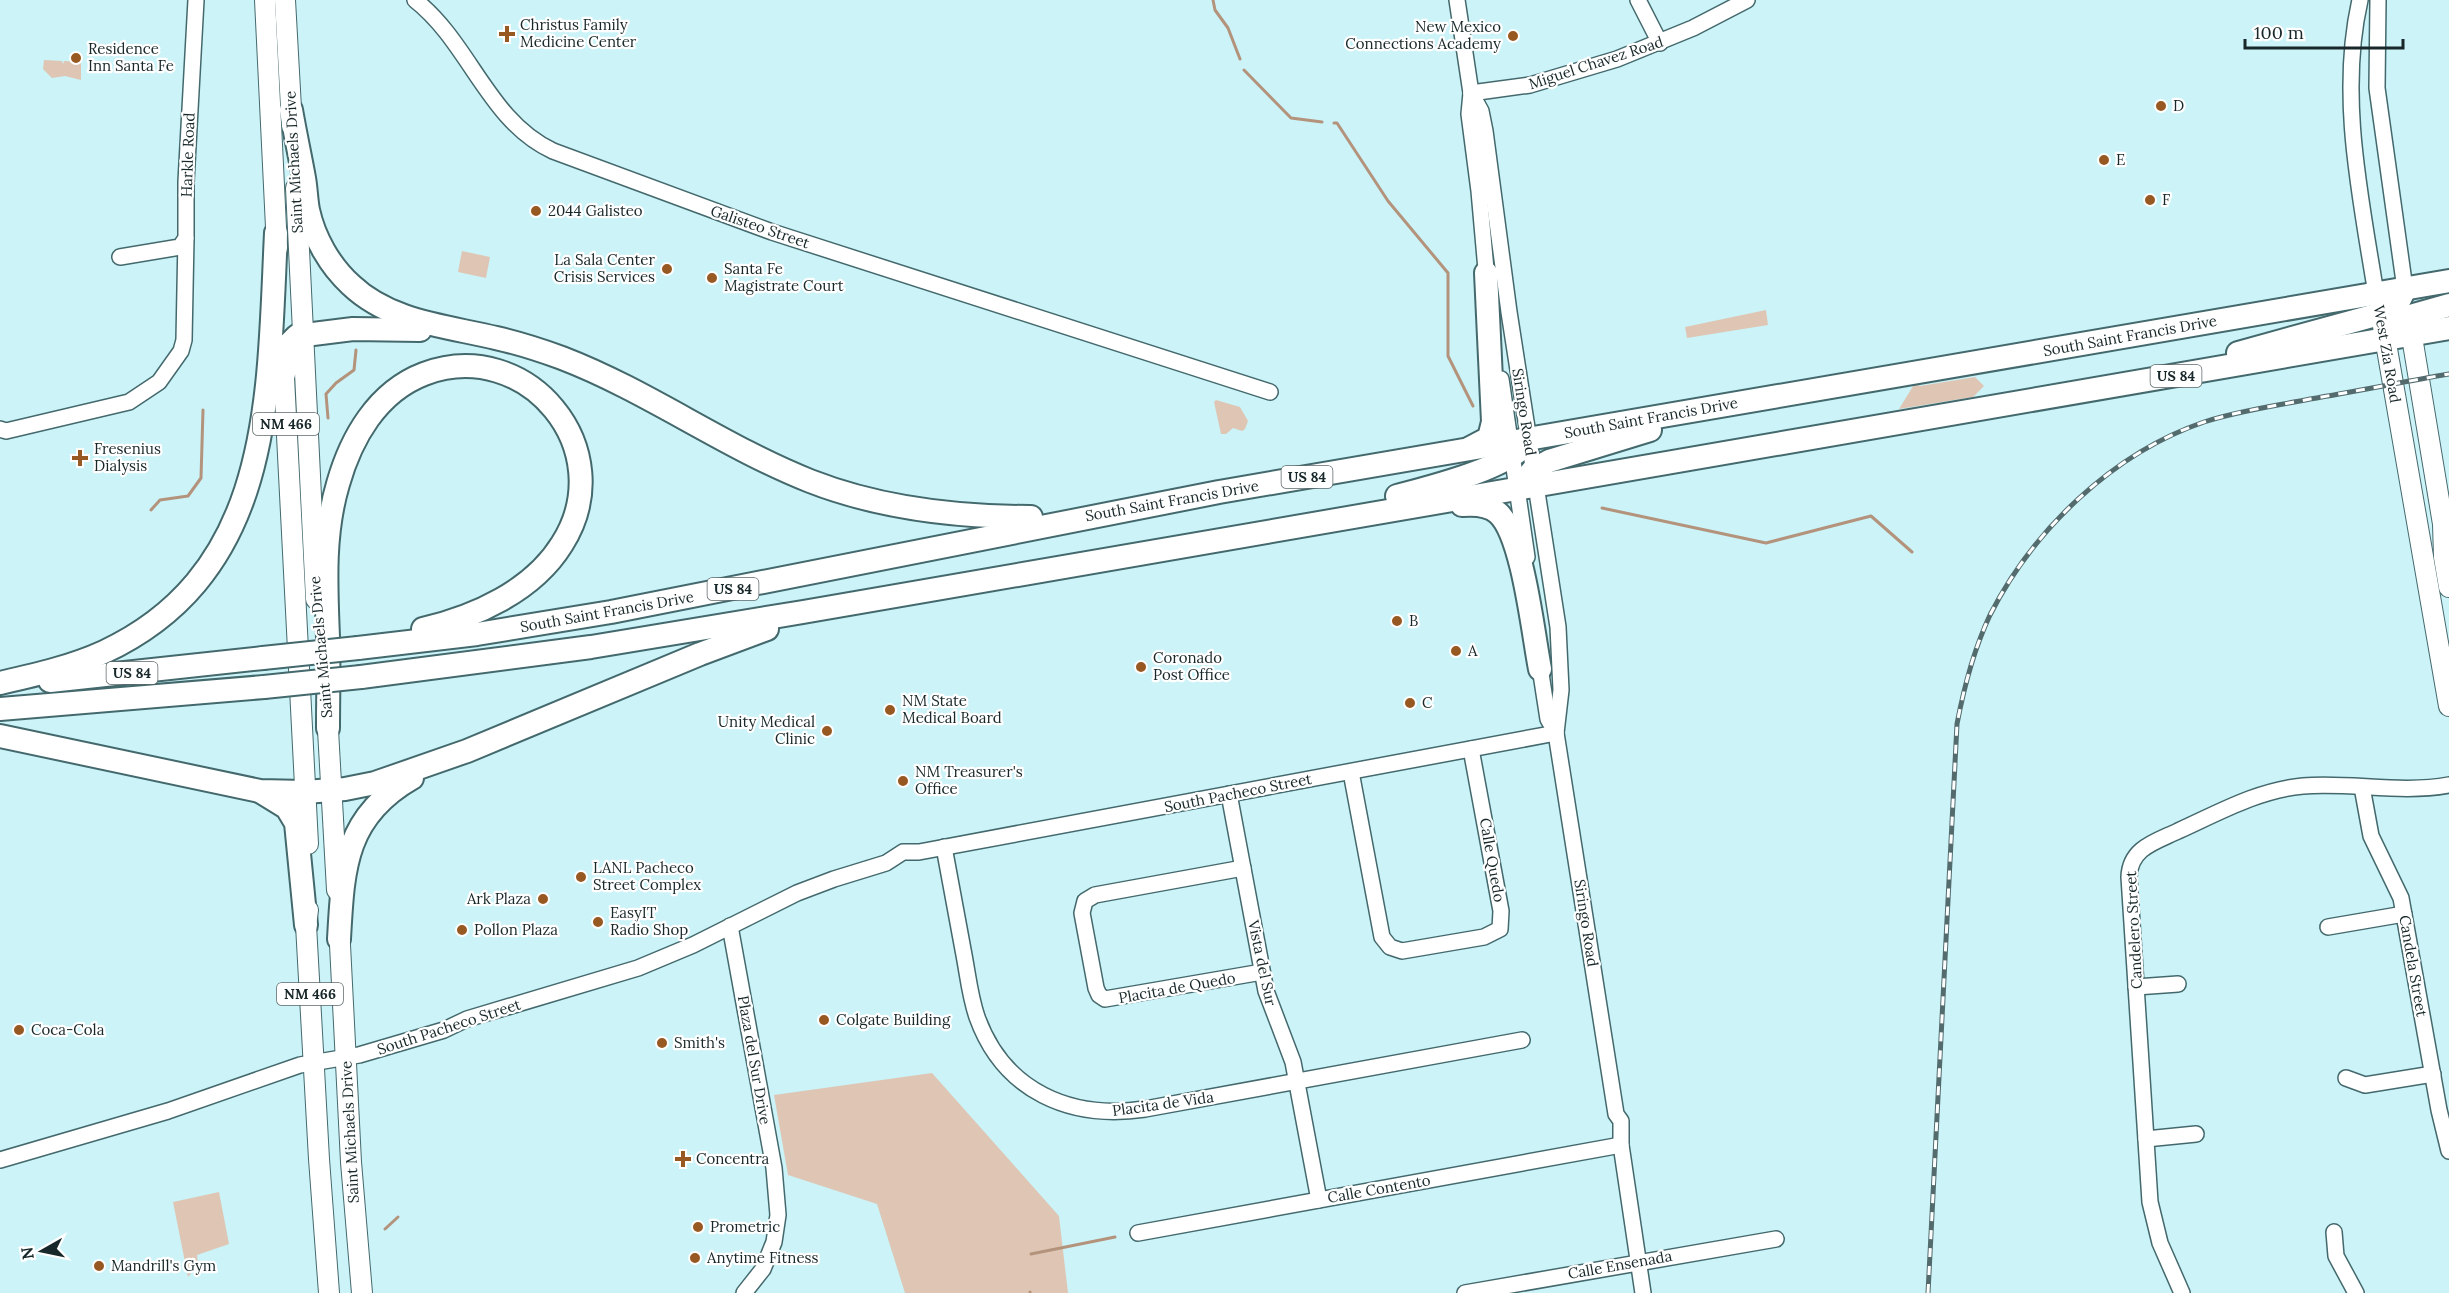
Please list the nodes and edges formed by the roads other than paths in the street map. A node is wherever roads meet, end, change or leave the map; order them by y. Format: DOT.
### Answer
graph roads {
  1 [pos="196,0"];
  2 [pos="265,0"];
  3 [pos="285,0"];
  4 [pos="415,0"];
  5 [pos="1457,0"];
  6 [pos="1638,0"];
  7 [pos="1747,0"];
  8 [pos="2360,0"];
  9 [pos="2378,0"];
  10 [pos="2376,40"];
  11 [pos="1660,43"];
  12 [pos="2352,64"];
  13 [pos="1471,93"];
  14 [pos="291,110"];
  15 [pos="276,233"];
  16 [pos="186,238"];
  17 [pos="2400,246"];
  18 [pos="120,257"];
  19 [pos="1486,273"];
  20 [pos="2449,281"];
  21 [pos="2405,289"];
  22 [pos="2378,303"];
  23 [pos="2449,305"];
  24 [pos="2410,325"];
  25 [pos="2449,328"];
  26 [pos="460,331"];
  27 [pos="303,334"];
  28 [pos="2385,340"];
  29 [pos="284,374"];
  30 [pos="2157,379"];
  31 [pos="1270,392"];
  32 [pos="1723,406"];
  33 [pos="0,429"];
  34 [pos="1517,446"];
  35 [pos="1466,450"];
  36 [pos="1529,481"];
  37 [pos="1105,513"];
  38 [pos="1377,513"];
  39 [pos="1283,529"];
  40 [pos="2449,587"];
  41 [pos="878,599"];
  42 [pos="2442,626"];
  43 [pos="357,645"];
  44 [pos="2449,653"];
  45 [pos="1540,669"];
  46 [pos="0,685"];
  47 [pos="2449,706"];
  48 [pos="0,709"];
  49 [pos="328,728"];
  50 [pos="1556,733"];
  51 [pos="0,736"];
  52 [pos="1471,749"];
  53 [pos="467,751"];
  54 [pos="1351,772"];
  55 [pos="2449,785"];
  56 [pos="2362,787"];
  57 [pos="332,790"];
  58 [pos="260,791"];
  59 [pos="305,792"];
  60 [pos="1229,794"];
  61 [pos="944,847"];
  62 [pos="1243,868"];
  63 [pos="2404,914"];
  64 [pos="306,925"];
  65 [pos="730,926"];
  66 [pos="2328,927"];
  67 [pos="339,939"];
  68 [pos="1262,972"];
  69 [pos="2178,984"];
  70 [pos="2136,987"];
  71 [pos="1522,1040"];
  72 [pos="346,1058"];
  73 [pos="313,1063"];
  74 [pos="2433,1074"];
  75 [pos="2346,1078"];
  76 [pos="1297,1081"];
  77 [pos="2196,1134"];
  78 [pos="2146,1139"];
  79 [pos="1621,1145"];
  80 [pos="2449,1151"];
  81 [pos="0,1160"];
  82 [pos="1319,1200"];
  83 [pos="2334,1232"];
  84 [pos="1138,1233"];
  85 [pos="1776,1239"];
  86 [pos="1639,1262"];
  87 [pos="330,1293"];
  88 [pos="362,1293"];
  89 [pos="744,1293"];
  90 [pos="1465,1293"];
  91 [pos="1643,1293"];
  92 [pos="2182,1293"];
  93 [pos="2356,1293"];
  1 -- 16 [label="street, Harkle Road"];
  2 -- 15 [label="main road, Saint Michaels Drive / NM 466"];
  3 -- 14 [label="main road, Saint Michaels Drive / NM 466"];
  4 -- 31 [label="street, Galisteo Street"];
  5 -- 13 [label="street, Siringo Road"];
  6 -- 11 [label="street"];
  7 -- 11 [label="street, Miguel Chavez Road"];
  8 -- 12 [label="street, West Zia Road"];
  9 -- 10 [label="street, West Zia Road"];
  10 -- 12 [label="street"];
  10 -- 17 [label="street, West Zia Road"];
  11 -- 13 [label="street, Miguel Chavez Road"];
  12 -- 17 [label="street"];
  12 -- 22 [label="street, West Zia Road"];
  13 -- 19 [label="street, Siringo Road"];
  13 -- 34 [label="street, Siringo Road"];
  14 -- 26 [label="highway"];
  14 -- 27 [label="main road, Saint Michaels Drive / NM 466"];
  15 -- 29 [label="main road, Saint Michaels Drive / NM 466"];
  15 -- 46 [label="highway"];
  16 -- 18 [label="street"];
  16 -- 33 [label="street, Harkle Road"];
  17 -- 21 [label="street, West Zia Road"];
  19 -- 34 [label="street, Siringo Road"];
  19 -- 35 [label="highway"];
  20 -- 21 [label="highway"];
  21 -- 22 [label="highway"];
  21 -- 24 [label="main road, West Zia Road"];
  22 -- 28 [label="main road, West Zia Road"];
  22 -- 30 [label="highway"];
  22 -- 32 [label="highway, South Saint Francis Drive / US 84"];
  23 -- 24 [label="highway"];
  24 -- 25 [label="highway, South Saint Francis Drive / US 84"];
  24 -- 28 [label="highway, South Saint Francis Drive / US 84"];
  24 -- 40 [label="main road, West Zia Road"];
  26 -- 27 [label="highway"];
  26 -- 37 [label="highway"];
  27 -- 29 [label="highway"];
  27 -- 49 [label="main road, Saint Michaels Drive / NM 466"];
  28 -- 30 [label="highway, South Saint Francis Drive / US 84"];
  28 -- 42 [label="main road, West Zia Road"];
  29 -- 59 [label="main road, Saint Michaels Drive / NM 466"];
  30 -- 36 [label="highway, South Saint Francis Drive / US 84"];
  32 -- 34 [label="highway, South Saint Francis Drive / US 84"];
  32 -- 36 [label="highway"];
  34 -- 35 [label="highway, South Saint Francis Drive / US 84"];
  34 -- 36 [label="street, Siringo Road"];
  34 -- 36 [label="street, Siringo Road"];
  34 -- 39 [label="highway"];
  35 -- 37 [label="highway, South Saint Francis Drive / US 84"];
  36 -- 38 [label="highway, South Saint Francis Drive / US 84"];
  36 -- 45 [label="street, Siringo Road"];
  36 -- 50 [label="street, Siringo Road"];
  37 -- 43 [label="highway, South Saint Francis Drive / US 84"];
  38 -- 39 [label="highway, South Saint Francis Drive / US 84"];
  38 -- 45 [label="highway"];
  39 -- 41 [label="highway, South Saint Francis Drive / US 84"];
  41 -- 48 [label="highway, South Saint Francis Drive / US 84, bridge"];
  41 -- 53 [label="highway"];
  42 -- 44 [label="main road"];
  42 -- 47 [label="main road, West Zia Road"];
  43 -- 46 [label="highway, South Saint Francis Drive / US 84, bridge"];
  43 -- 49 [label="highway"];
  45 -- 50 [label="street, Siringo Road"];
  49 -- 57 [label="main road, Saint Michaels Drive / NM 466"];
  50 -- 52 [label="street, South Pacheco Street"];
  50 -- 79 [label="street, Siringo Road"];
  51 -- 58 [label="highway"];
  52 -- 54 [label="street, South Pacheco Street"];
  52 -- 54 [label="street, Calle Quedo"];
  53 -- 57 [label="highway"];
  53 -- 67 [label="highway"];
  54 -- 60 [label="street, South Pacheco Street"];
  55 -- 56 [label="street, Candelero Street"];
  56 -- 63 [label="street, Candela Street"];
  56 -- 70 [label="street, Candelero Street"];
  57 -- 59 [label="highway"];
  57 -- 67 [label="main road, Saint Michaels Drive / NM 466"];
  58 -- 59 [label="highway"];
  58 -- 64 [label="highway"];
  59 -- 64 [label="main road, Saint Michaels Drive / NM 466"];
  60 -- 61 [label="street, South Pacheco Street"];
  60 -- 62 [label="street, Vista del Sur"];
  61 -- 65 [label="street, South Pacheco Street"];
  61 -- 76 [label="street, Placita de Vida"];
  62 -- 68 [label="street, Vista del Sur"];
  62 -- 68 [label="street, Placita de Quedo"];
  63 -- 66 [label="street"];
  63 -- 74 [label="street, Candela Street"];
  64 -- 73 [label="main road, Saint Michaels Drive / NM 466"];
  65 -- 72 [label="street, South Pacheco Street"];
  65 -- 89 [label="street, Plaza del Sur Drive"];
  67 -- 72 [label="main road, Saint Michaels Drive / NM 466"];
  68 -- 76 [label="street, Vista del Sur"];
  69 -- 70 [label="street"];
  70 -- 78 [label="street, Candelero Street"];
  71 -- 76 [label="street, Placita de Vida"];
  72 -- 73 [label="street, South Pacheco Street"];
  72 -- 88 [label="main road, Saint Michaels Drive / NM 466"];
  73 -- 81 [label="street, South Pacheco Street"];
  73 -- 87 [label="main road, Saint Michaels Drive / NM 466"];
  74 -- 75 [label="street"];
  74 -- 80 [label="street, Candela Street"];
  76 -- 82 [label="street, Vista del Sur"];
  77 -- 78 [label="street"];
  78 -- 92 [label="street, Candelero Street"];
  79 -- 82 [label="street, Calle Contento"];
  79 -- 86 [label="street, Siringo Road"];
  82 -- 84 [label="street, Calle Contento"];
  83 -- 93 [label="street"];
  85 -- 86 [label="street, Calle Ensenada"];
  86 -- 90 [label="street, Calle Ensenada"];
  86 -- 91 [label="street, Siringo Road"];
}
